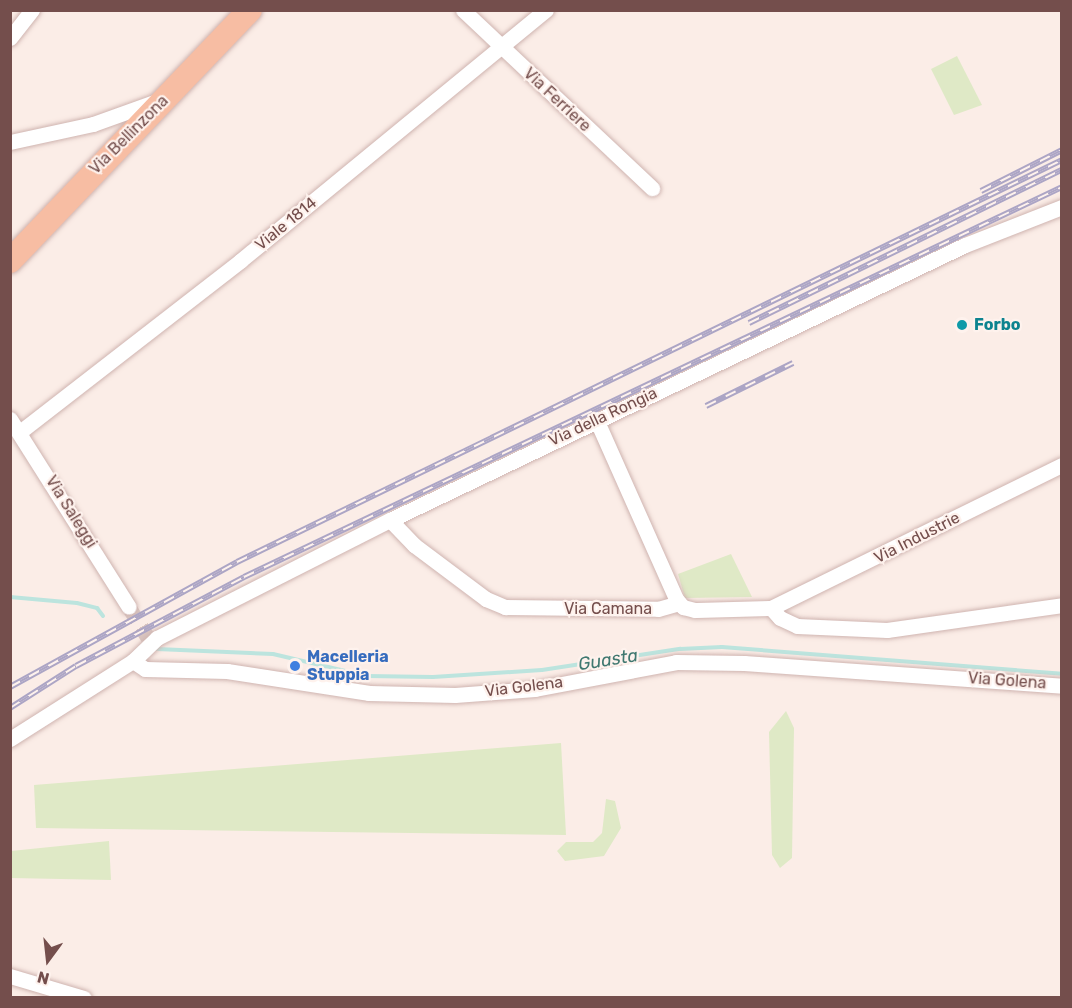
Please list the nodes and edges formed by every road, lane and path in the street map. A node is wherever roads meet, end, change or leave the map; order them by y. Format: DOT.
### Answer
graph roads {
  1 [pos="32,10"];
  2 [pos="250,10"];
  3 [pos="463,10"];
  4 [pos="546,10"];
  5 [pos="10,38"];
  6 [pos="501,48"];
  7 [pos="168,96"];
  8 [pos="10,142"];
  9 [pos="652,188"];
  10 [pos="1062,207"];
  11 [pos="10,261"];
  12 [pos="10,419"];
  13 [pos="596,419"];
  14 [pos="21,431"];
  15 [pos="1061,467"];
  16 [pos="390,520"];
  17 [pos="679,603"];
  18 [pos="1062,605"];
  19 [pos="129,608"];
  20 [pos="771,608"];
  21 [pos="133,662"];
  22 [pos="1062,686"];
  23 [pos="10,739"];
  24 [pos="10,976"];
  25 [pos="84,998"];
  1 -- 5 [label="street"];
  2 -- 7 [label="main road, Via Bellinzona"];
  3 -- 6 [label="street, Via Ferriere"];
  4 -- 6 [label="street, Viale 1814"];
  6 -- 9 [label="street, Via Ferriere"];
  6 -- 14 [label="street, Viale 1814"];
  7 -- 8 [label="street"];
  7 -- 11 [label="main road, Via Bellinzona"];
  10 -- 13 [label="street, Via della Rongia"];
  12 -- 14 [label="street, Via Saleggi"];
  13 -- 16 [label="street, Via della Rongia"];
  13 -- 17 [label="street"];
  14 -- 19 [label="street, Via Saleggi"];
  15 -- 20 [label="street, Via Industrie"];
  16 -- 17 [label="street, Via Camana"];
  16 -- 21 [label="street, Via della Rongia"];
  17 -- 20 [label="street, Via Camana"];
  18 -- 20 [label="street"];
  21 -- 22 [label="street, Via Golena"];
  21 -- 23 [label="street"];
  24 -- 25 [label="street"];
}
